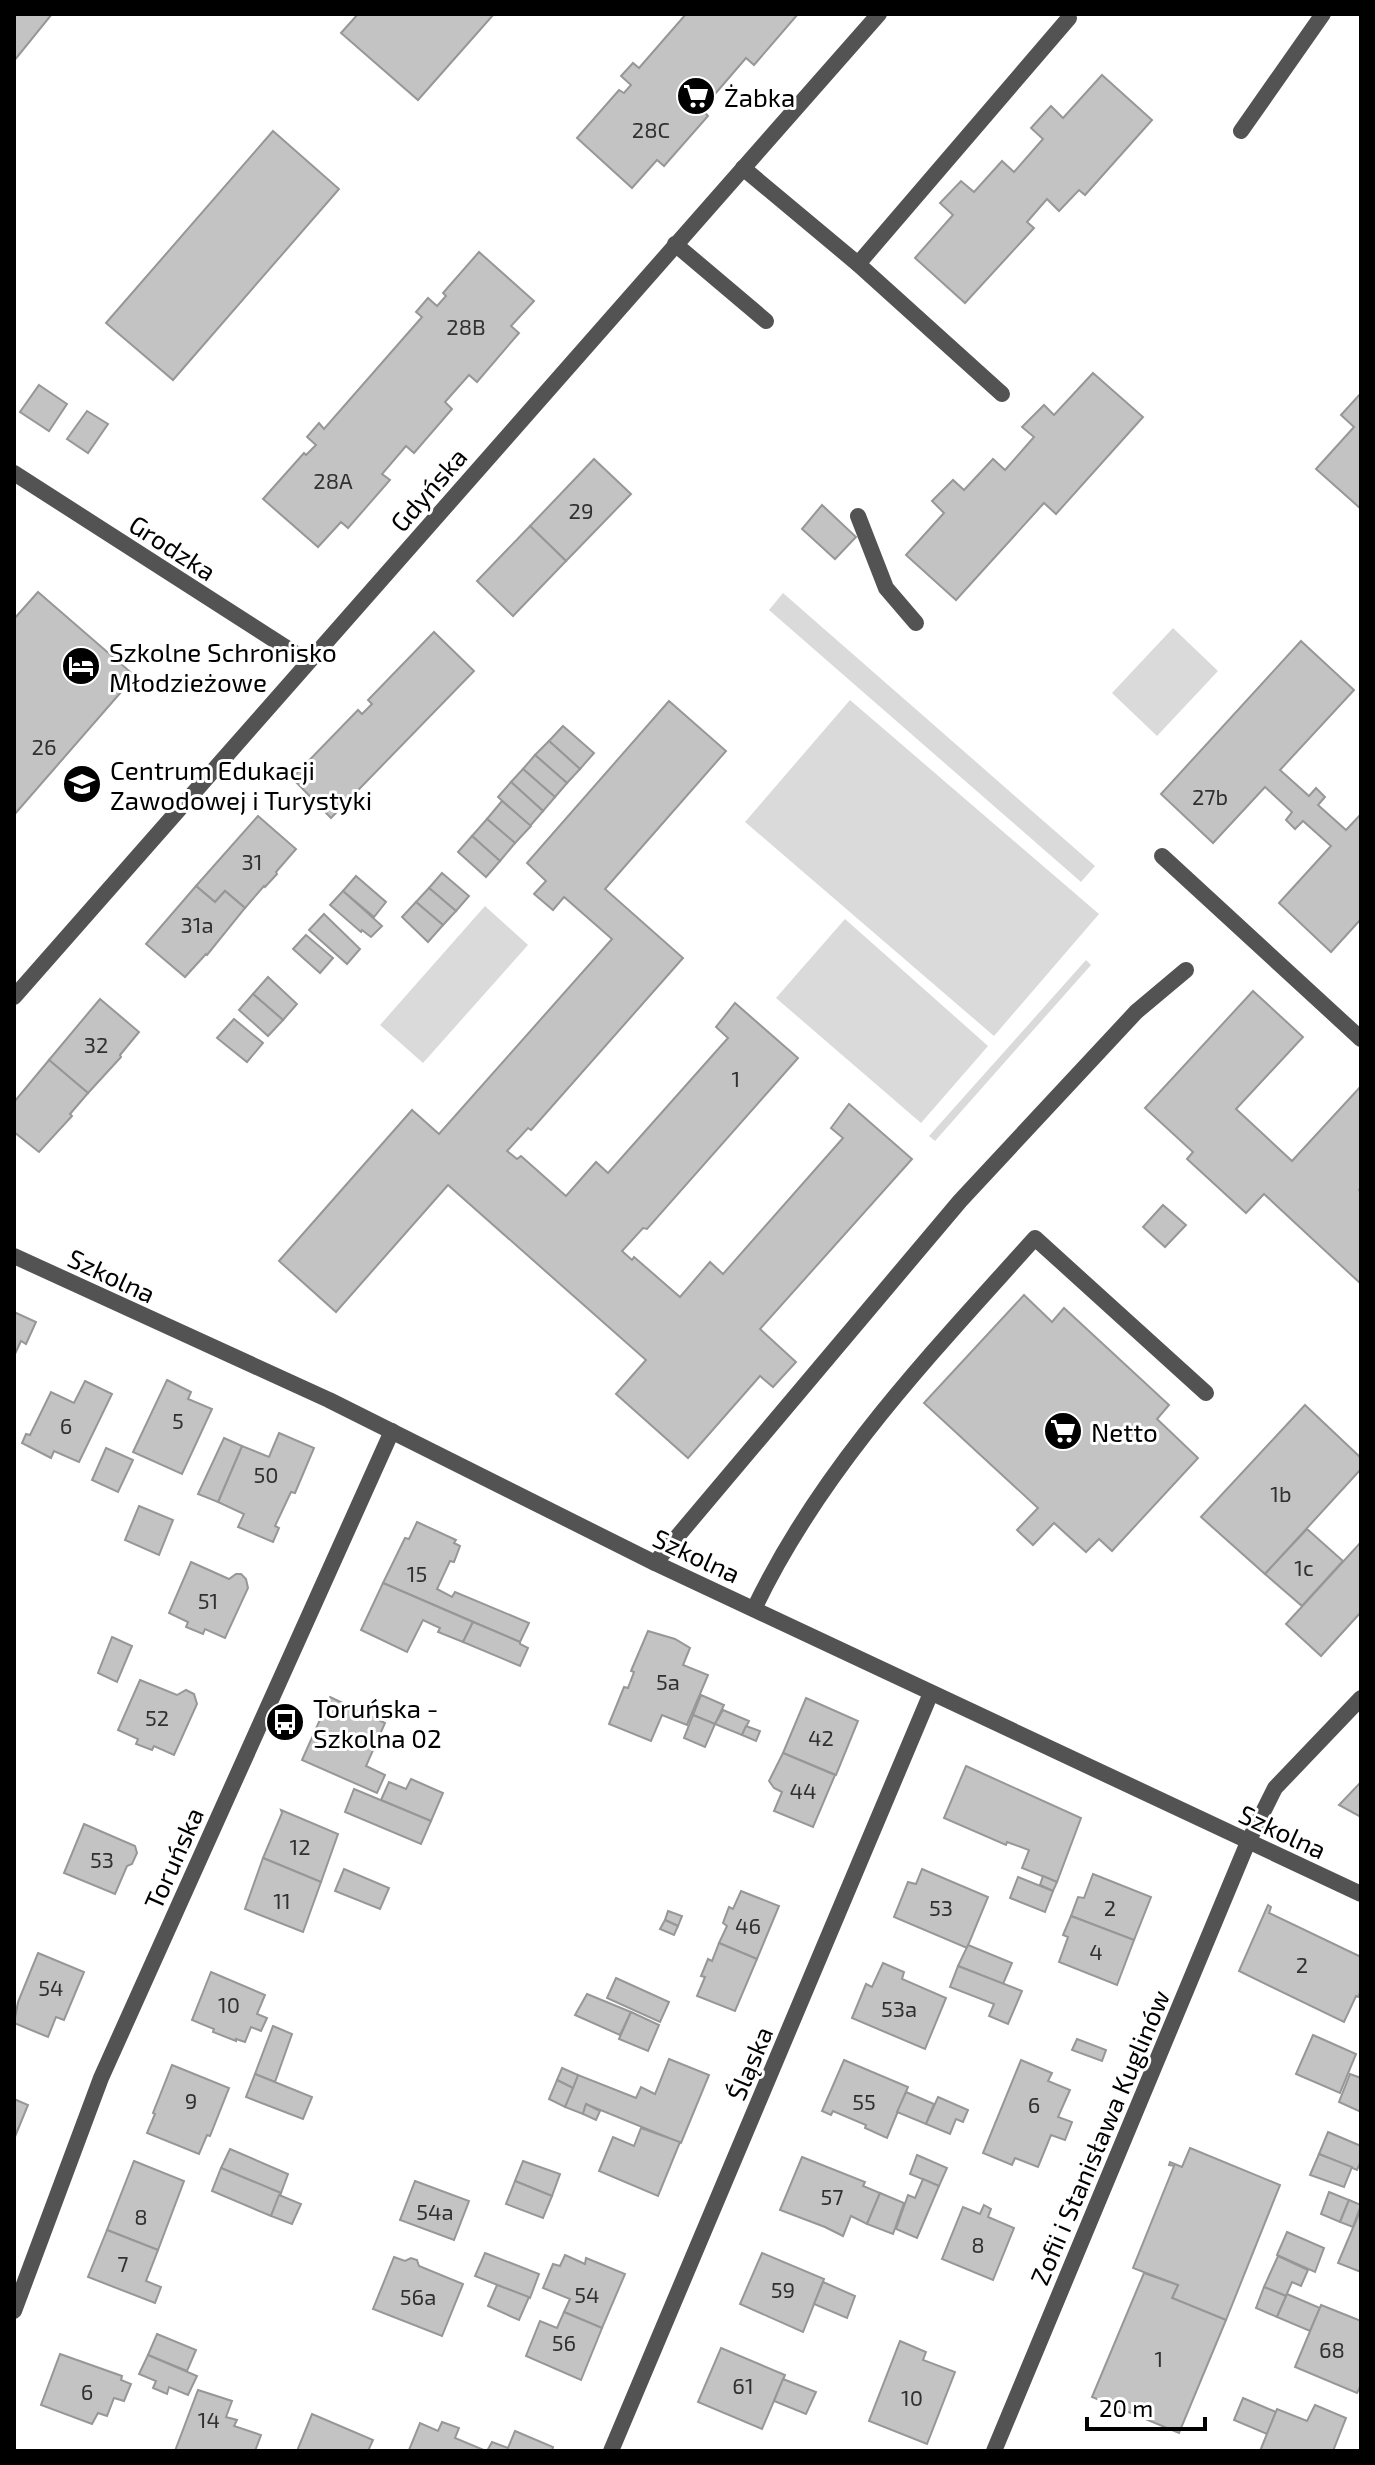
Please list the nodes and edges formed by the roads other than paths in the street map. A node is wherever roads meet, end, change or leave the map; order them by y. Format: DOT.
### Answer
graph roads {
  1 [pos="879,14"];
  2 [pos="1323,14"];
  3 [pos="1069,18"];
  4 [pos="1241,131"];
  5 [pos="743,168"];
  6 [pos="675,244"];
  7 [pos="858,264"];
  8 [pos="766,321"];
  9 [pos="1002,394"];
  10 [pos="14,473"];
  11 [pos="858,516"];
  12 [pos="916,623"];
  13 [pos="307,661"];
  14 [pos="1162,856"];
  15 [pos="1186,970"];
  16 [pos="14,997"];
  17 [pos="1361,1039"];
  18 [pos="14,1256"];
  19 [pos="1206,1393"];
  20 [pos="392,1431"];
  21 [pos="655,1563"];
  22 [pos="754,1609"];
  23 [pos="931,1693"];
  24 [pos="1361,1698"];
  25 [pos="1248,1842"];
  26 [pos="1361,1894"];
  27 [pos="14,2311"];
  28 [pos="611,2451"];
  29 [pos="994,2451"];
  1 -- 5 [label="street, Gdyńska"];
  2 -- 4 [label="street"];
  3 -- 7 [label="street"];
  5 -- 6 [label="street, Gdyńska"];
  5 -- 7 [label="street"];
  6 -- 8 [label="street"];
  6 -- 13 [label="street, Gdyńska"];
  7 -- 9 [label="street"];
  10 -- 13 [label="street, Grodzka"];
  11 -- 12 [label="street"];
  13 -- 16 [label="street, Gdyńska"];
  14 -- 17 [label="street"];
  15 -- 21 [label="street"];
  18 -- 20 [label="street, Szkolna"];
  19 -- 22 [label="street"];
  20 -- 21 [label="street, Szkolna"];
  20 -- 27 [label="street, Toruńska"];
  21 -- 22 [label="street, Szkolna"];
  22 -- 23 [label="street, Szkolna"];
  23 -- 25 [label="street, Szkolna"];
  23 -- 28 [label="street, Śląska"];
  24 -- 25 [label="street, Zofii i Stanisława Kuglinów"];
  25 -- 26 [label="street, Szkolna"];
  25 -- 29 [label="street, Zofii i Stanisława Kuglinów"];
}
